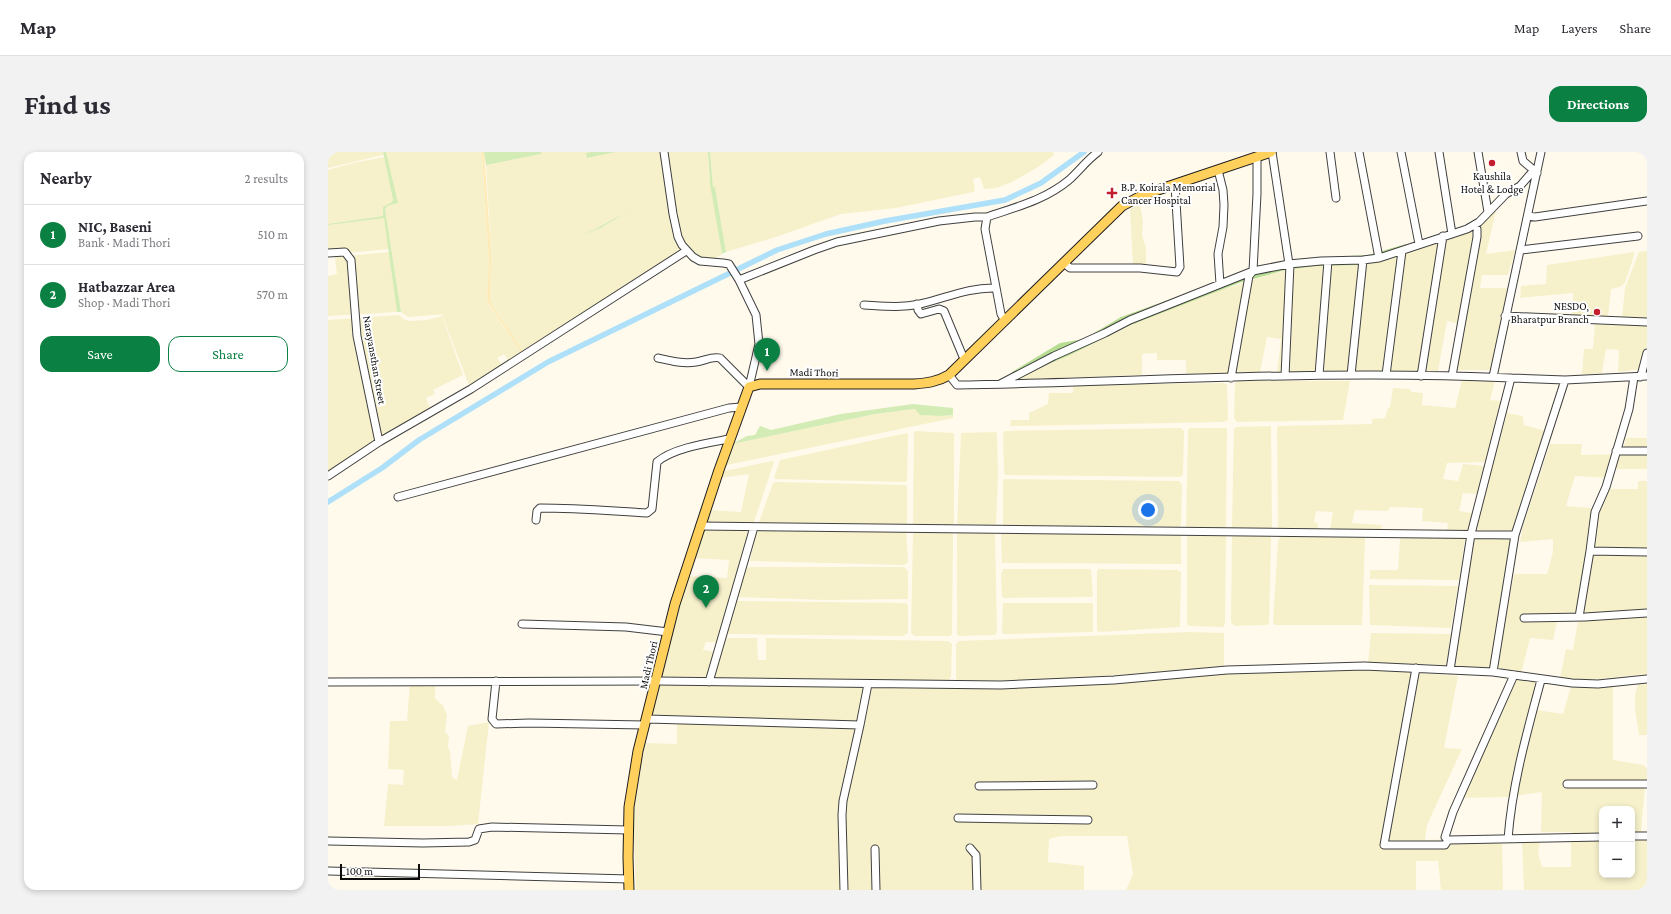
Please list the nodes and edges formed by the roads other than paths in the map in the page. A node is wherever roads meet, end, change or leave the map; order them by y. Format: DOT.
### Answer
graph roads {
  1 [pos="664,152"];
  2 [pos="1098,152"];
  3 [pos="1271,152"];
  4 [pos="1330,152"];
  5 [pos="1359,152"];
  6 [pos="1401,152"];
  7 [pos="1439,152"];
  8 [pos="1478,152"];
  9 [pos="1520,152"];
  10 [pos="1541,152"];
  11 [pos="1257,157"];
  12 [pos="1218,170"];
  13 [pos="1536,172"];
  14 [pos="1175,185"];
  15 [pos="1336,198"];
  16 [pos="1647,201"];
  17 [pos="1488,212"];
  18 [pos="1528,216"];
  19 [pos="987,217"];
  20 [pos="1474,225"];
  21 [pos="1452,234"];
  22 [pos="1443,236"];
  23 [pos="1638,236"];
  24 [pos="1419,244"];
  25 [pos="1521,250"];
  26 [pos="686,251"];
  27 [pos="1402,251"];
  28 [pos="328,253"];
  29 [pos="1379,258"];
  30 [pos="1363,260"];
  31 [pos="1328,261"];
  32 [pos="1064,263"];
  33 [pos="1290,264"];
  34 [pos="1253,271"];
  35 [pos="737,278"];
  36 [pos="1220,284"];
  37 [pos="996,288"];
  38 [pos="917,304"];
  39 [pos="864,305"];
  40 [pos="1506,316"];
  41 [pos="1005,321"];
  42 [pos="1647,322"];
  43 [pos="1647,353"];
  44 [pos="658,358"];
  45 [pos="964,359"];
  46 [pos="948,375"];
  47 [pos="1319,375"];
  48 [pos="1351,375"];
  49 [pos="1386,375"];
  50 [pos="1284,376"];
  51 [pos="1422,376"];
  52 [pos="1452,376"];
  53 [pos="1493,377"];
  54 [pos="1640,377"];
  55 [pos="1231,378"];
  56 [pos="1511,378"];
  57 [pos="1565,380"];
  58 [pos="1000,384"];
  59 [pos="749,387"];
  60 [pos="741,407"];
  61 [pos="729,439"];
  62 [pos="379,442"];
  63 [pos="1616,451"];
  64 [pos="1647,451"];
  65 [pos="328,476"];
  66 [pos="398,497"];
  67 [pos="536,520"];
  68 [pos="700,526"];
  69 [pos="754,527"];
  70 [pos="1471,534"];
  71 [pos="1516,535"];
  72 [pos="1590,551"];
  73 [pos="1647,552"];
  74 [pos="1647,613"];
  75 [pos="1579,617"];
  76 [pos="1524,618"];
  77 [pos="522,624"];
  78 [pos="668,632"];
  79 [pos="1416,668"];
  80 [pos="1450,670"];
  81 [pos="1493,672"];
  82 [pos="1514,675"];
  83 [pos="1647,679"];
  84 [pos="1541,680"];
  85 [pos="496,681"];
  86 [pos="656,681"];
  87 [pos="328,682"];
  88 [pos="709,682"];
  89 [pos="868,684"];
  90 [pos="646,722"];
  91 [pos="860,725"];
  92 [pos="1567,784"];
  93 [pos="1647,784"];
  94 [pos="1093,785"];
  95 [pos="980,786"];
  96 [pos="958,818"];
  97 [pos="1088,820"];
  98 [pos="628,830"];
  99 [pos="1635,836"];
  100 [pos="1647,836"];
  101 [pos="1599,837"];
  102 [pos="1508,839"];
  103 [pos="1448,840"];
  104 [pos="328,841"];
  105 [pos="970,848"];
  106 [pos="875,849"];
  107 [pos="328,871"];
  108 [pos="629,879"];
  109 [pos="629,890"];
  110 [pos="844,890"];
  111 [pos="876,890"];
  112 [pos="977,890"];
  1 -- 26 [label="street"];
  2 -- 19 [label="street"];
  3 -- 11 [label="main road, Madi Thori"];
  3 -- 33 [label="street"];
  4 -- 15 [label="street"];
  5 -- 29 [label="street"];
  6 -- 24 [label="street"];
  7 -- 21 [label="street"];
  8 -- 17 [label="street"];
  9 -- 13 [label="street"];
  10 -- 13 [label="street"];
  11 -- 12 [label="main road, Madi Thori"];
  11 -- 34 [label="street"];
  12 -- 14 [label="main road, Madi Thori"];
  12 -- 36 [label="street"];
  13 -- 17 [label="street"];
  13 -- 18 [label="street"];
  14 -- 32 [label="main road, Madi Thori"];
  14 -- 32 [label="street"];
  16 -- 18 [label="street"];
  17 -- 20 [label="street"];
  18 -- 25 [label="street"];
  19 -- 35 [label="street"];
  19 -- 37 [label="street"];
  20 -- 21 [label="street"];
  20 -- 52 [label="street"];
  21 -- 22 [label="street"];
  22 -- 24 [label="street"];
  22 -- 51 [label="street"];
  23 -- 25 [label="street"];
  24 -- 27 [label="street"];
  25 -- 40 [label="street"];
  26 -- 35 [label="street"];
  26 -- 62 [label="street"];
  27 -- 29 [label="street"];
  27 -- 49 [label="street"];
  28 -- 62 [label="street, Narayansthan Street"];
  29 -- 30 [label="street"];
  30 -- 31 [label="street"];
  30 -- 48 [label="street"];
  31 -- 33 [label="street"];
  31 -- 47 [label="street"];
  32 -- 41 [label="main road, Madi Thori"];
  33 -- 34 [label="street"];
  33 -- 50 [label="street"];
  34 -- 36 [label="street"];
  34 -- 55 [label="street"];
  35 -- 59 [label="street"];
  36 -- 58 [label="street"];
  37 -- 38 [label="street"];
  37 -- 41 [label="street"];
  38 -- 39 [label="street"];
  38 -- 45 [label="street"];
  40 -- 42 [label="street"];
  40 -- 53 [label="street"];
  41 -- 45 [label="main road, Madi Thori"];
  43 -- 54 [label="street"];
  44 -- 59 [label="street"];
  45 -- 46 [label="main road, Madi Thori"];
  46 -- 58 [label="street"];
  46 -- 59 [label="main road, Madi Thori"];
  47 -- 48 [label="street"];
  47 -- 50 [label="street"];
  48 -- 49 [label="street"];
  49 -- 51 [label="street"];
  50 -- 55 [label="street"];
  51 -- 52 [label="street"];
  52 -- 53 [label="street"];
  53 -- 56 [label="street"];
  54 -- 57 [label="street"];
  54 -- 63 [label="street"];
  55 -- 58 [label="street"];
  56 -- 57 [label="street"];
  56 -- 70 [label="street"];
  57 -- 71 [label="street"];
  59 -- 60 [label="main road, Madi Thori"];
  60 -- 61 [label="main road, Madi Thori"];
  60 -- 66 [label="street"];
  61 -- 67 [label="street"];
  61 -- 68 [label="main road, Madi Thori"];
  62 -- 65 [label="street"];
  63 -- 64 [label="street"];
  63 -- 72 [label="street"];
  68 -- 69 [label="street"];
  68 -- 78 [label="main road, Madi Thori"];
  69 -- 70 [label="street"];
  69 -- 88 [label="street"];
  70 -- 71 [label="street"];
  70 -- 80 [label="street"];
  71 -- 81 [label="street"];
  72 -- 73 [label="street"];
  72 -- 75 [label="street"];
  74 -- 75 [label="street"];
  75 -- 76 [label="street"];
  77 -- 78 [label="street"];
  78 -- 86 [label="main road, Madi Thori"];
  79 -- 80 [label="street"];
  79 -- 89 [label="street"];
  79 -- 103 [label="street"];
  80 -- 81 [label="street"];
  81 -- 82 [label="street"];
  82 -- 84 [label="street"];
  82 -- 103 [label="street"];
  83 -- 84 [label="street"];
  84 -- 102 [label="street"];
  85 -- 86 [label="street"];
  85 -- 87 [label="street"];
  85 -- 90 [label="street"];
  86 -- 88 [label="street"];
  86 -- 90 [label="main road, Madi Thori"];
  88 -- 89 [label="street"];
  89 -- 91 [label="street"];
  90 -- 91 [label="street"];
  90 -- 98 [label="main road, Madi Thori"];
  91 -- 110 [label="street"];
  92 -- 93 [label="street"];
  94 -- 95 [label="street"];
  96 -- 97 [label="street"];
  98 -- 104 [label="street"];
  98 -- 108 [label="main road, Madi Thori"];
  99 -- 100 [label="street"];
  101 -- 102 [label="street"];
  102 -- 103 [label="street"];
  105 -- 112 [label="street"];
  106 -- 111 [label="street"];
  107 -- 108 [label="street"];
  108 -- 109 [label="main road, Madi Thori"];
}
